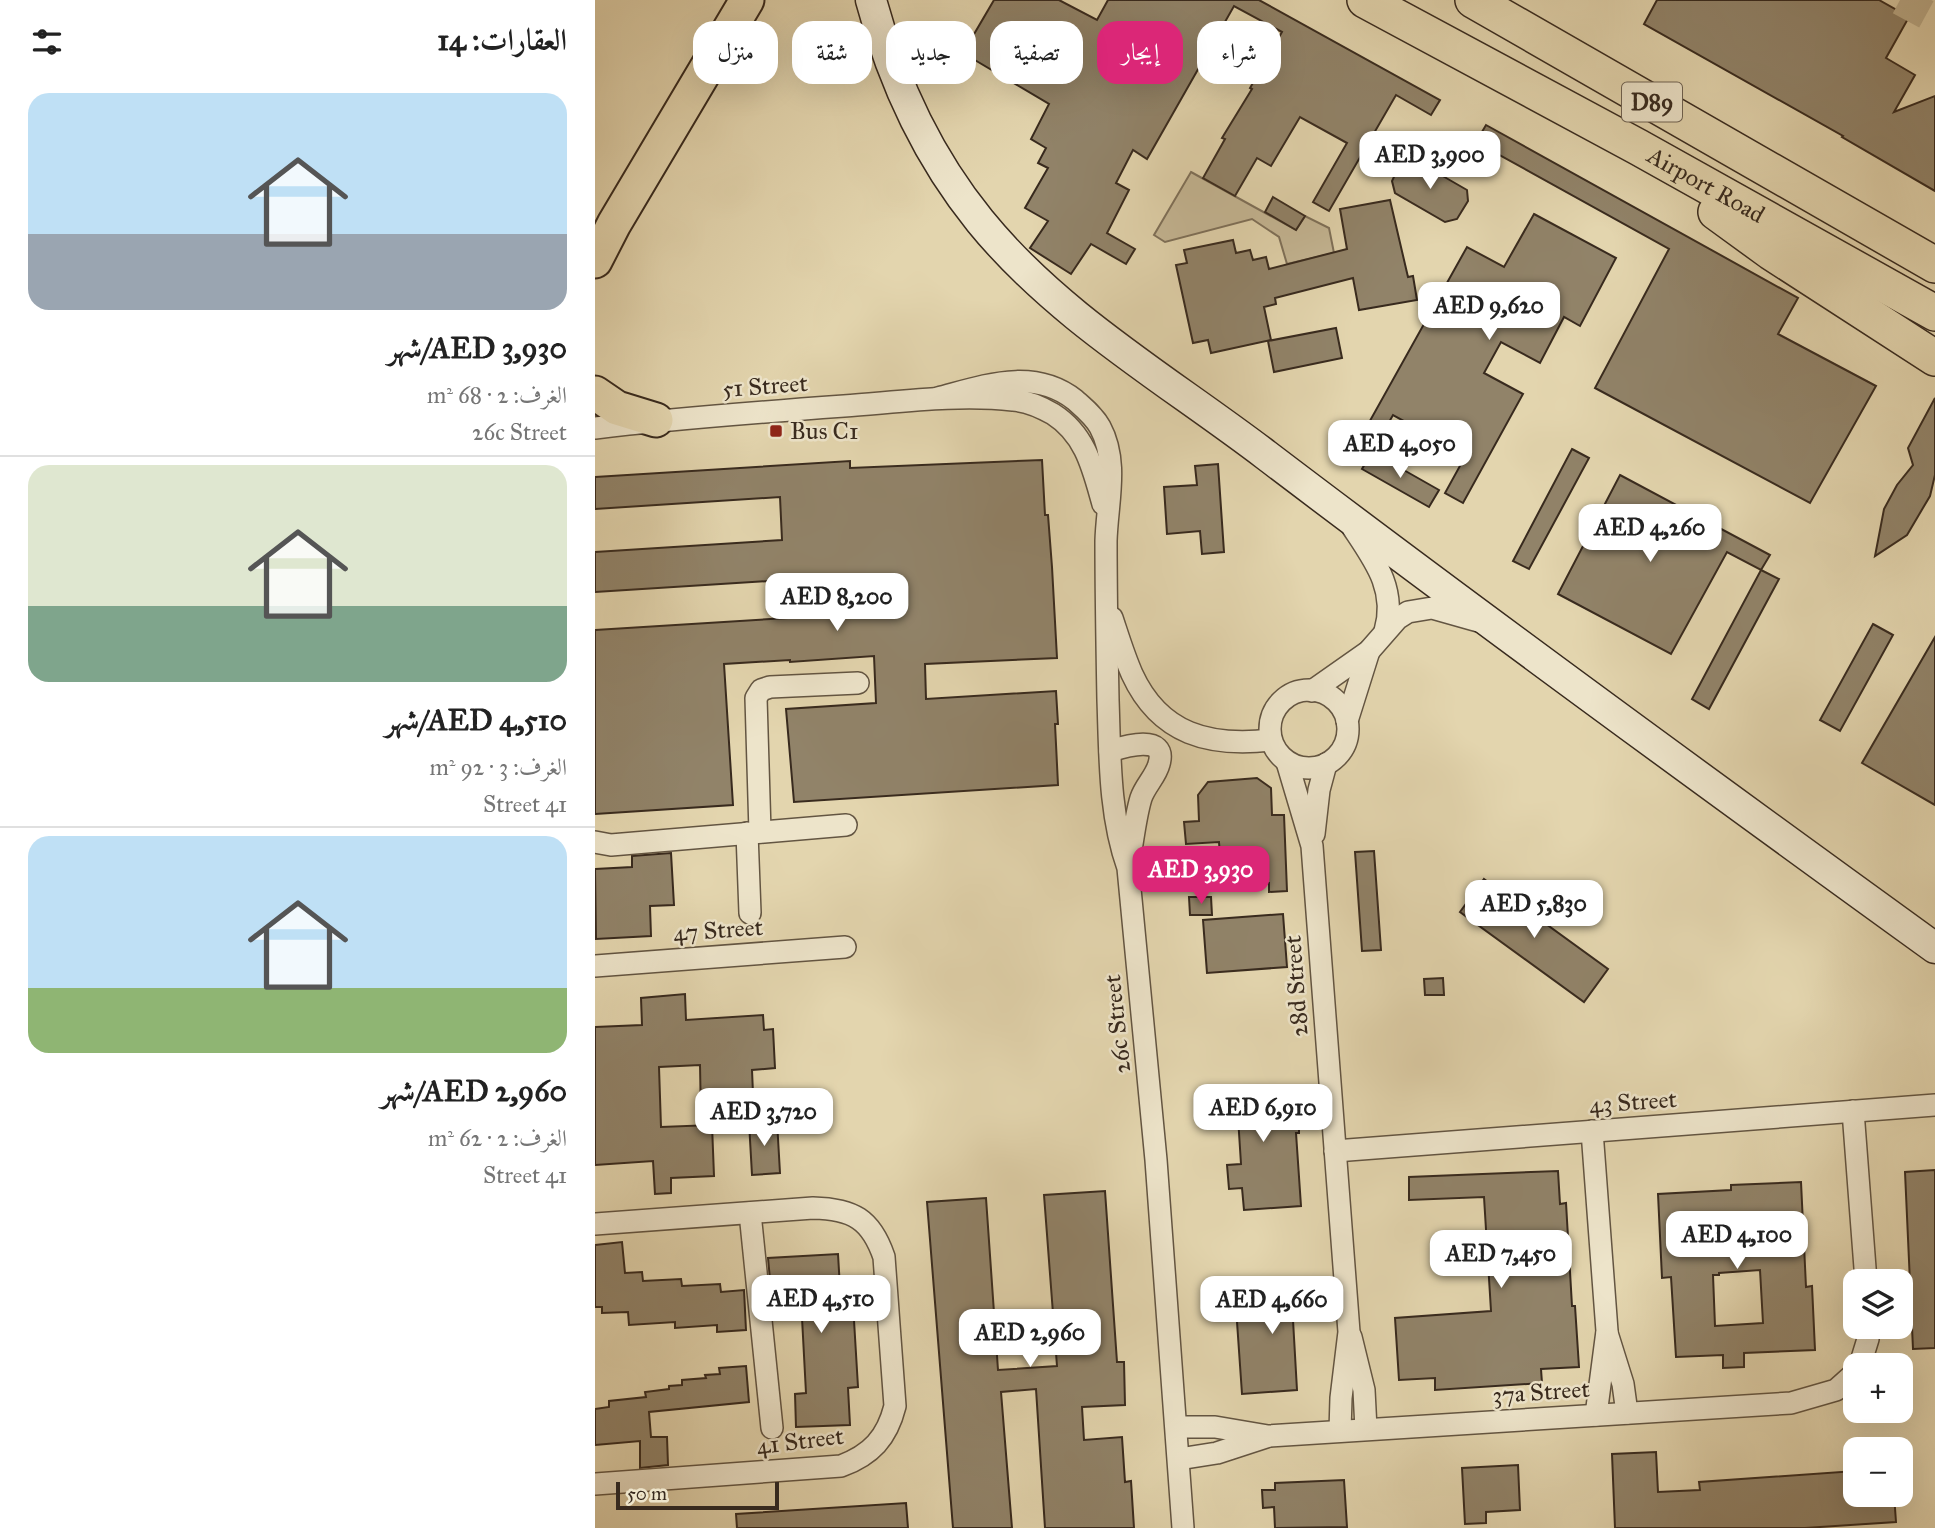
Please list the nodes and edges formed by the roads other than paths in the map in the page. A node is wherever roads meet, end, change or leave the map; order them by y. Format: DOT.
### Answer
graph roads {
  1 [pos="747,0"];
  2 [pos="1365,0"];
  3 [pos="1473,0"];
  4 [pos="863,4"];
  5 [pos="1637,147"];
  6 [pos="1830,206"];
  7 [pos="1935,242"];
  8 [pos="595,261"];
  9 [pos="1935,265"];
  10 [pos="1935,313"];
  11 [pos="1935,358"];
  12 [pos="595,393"];
  13 [pos="656,420"];
  14 [pos="595,428"];
  15 [pos="1107,515"];
  16 [pos="1345,516"];
  17 [pos="1106,603"];
  18 [pos="1493,626"];
  19 [pos="1385,631"];
  20 [pos="1369,651"];
  21 [pos="858,683"];
  22 [pos="1312,691"];
  23 [pos="1347,721"];
  24 [pos="1271,740"];
  25 [pos="1109,751"];
  26 [pos="1287,762"];
  27 [pos="1326,764"];
  28 [pos="846,825"];
  29 [pos="754,833"];
  30 [pos="595,842"];
  31 [pos="1312,846"];
  32 [pos="1128,867"];
  33 [pos="750,913"];
  34 [pos="845,947"];
  35 [pos="1935,948"];
  36 [pos="595,966"];
  37 [pos="1935,1105"];
  38 [pos="1853,1111"];
  39 [pos="1592,1131"];
  40 [pos="1335,1151"];
  41 [pos="750,1213"];
  42 [pos="595,1224"];
  43 [pos="1865,1269"];
  44 [pos="1607,1331"];
  45 [pos="1349,1332"];
  46 [pos="1843,1384"];
  47 [pos="1627,1413"];
  48 [pos="1596,1415"];
  49 [pos="1177,1427"];
  50 [pos="772,1428"];
  51 [pos="1366,1429"];
  52 [pos="1340,1431"];
  53 [pos="1268,1436"];
  54 [pos="1179,1459"];
  55 [pos="595,1484"];
  56 [pos="1183,1528"];
  1 -- 8 [label="main road"];
  2 -- 5 [label="highway, Airport Road / D89"];
  3 -- 6 [label="highway, Airport Road / D89"];
  4 -- 16 [label="main road"];
  5 -- 10 [label="highway, Airport Road / D89"];
  5 -- 11 [label="highway"];
  6 -- 7 [label="highway"];
  6 -- 9 [label="highway, Airport Road / D89"];
  12 -- 13 [label="main road"];
  13 -- 14 [label="street, 51 Street"];
  13 -- 15 [label="street, 51 Street"];
  15 -- 17 [label="street, 26c Street"];
  16 -- 18 [label="main road"];
  16 -- 19 [label="street"];
  17 -- 24 [label="street"];
  17 -- 25 [label="street, 26c Street"];
  18 -- 19 [label="street"];
  18 -- 35 [label="main road"];
  19 -- 20 [label="street"];
  20 -- 22 [label="street"];
  20 -- 23 [label="street"];
  21 -- 29 [label="street"];
  22 -- 23 [label="street"];
  22 -- 24 [label="street"];
  23 -- 27 [label="street"];
  24 -- 26 [label="street"];
  25 -- 32 [label="street, 26c Street"];
  25 -- 32 [label="street"];
  26 -- 27 [label="street"];
  26 -- 31 [label="street, 28d Street"];
  27 -- 31 [label="street, 28d Street"];
  28 -- 29 [label="street"];
  29 -- 30 [label="street"];
  29 -- 33 [label="street"];
  31 -- 40 [label="street, 28d Street"];
  32 -- 49 [label="street, 26c Street"];
  34 -- 36 [label="street, 47 Street"];
  37 -- 38 [label="street, 43 Street"];
  38 -- 39 [label="street, 43 Street"];
  38 -- 43 [label="street"];
  39 -- 40 [label="street, 43 Street"];
  39 -- 44 [label="street"];
  40 -- 45 [label="street, 28d Street"];
  41 -- 42 [label="street, 41 Street"];
  41 -- 50 [label="street"];
  41 -- 55 [label="street, 41 Street"];
  44 -- 47 [label="street"];
  44 -- 48 [label="street"];
  45 -- 51 [label="street"];
  45 -- 52 [label="street"];
  46 -- 47 [label="street, 37a Street"];
  47 -- 48 [label="street, 37a Street"];
  48 -- 51 [label="street, 37a Street"];
  49 -- 53 [label="street"];
  49 -- 54 [label="street, 26c Street"];
  51 -- 52 [label="street, 37a Street"];
  52 -- 53 [label="street, 37a Street"];
  53 -- 54 [label="street"];
  54 -- 56 [label="street, 26c Street"];
}
